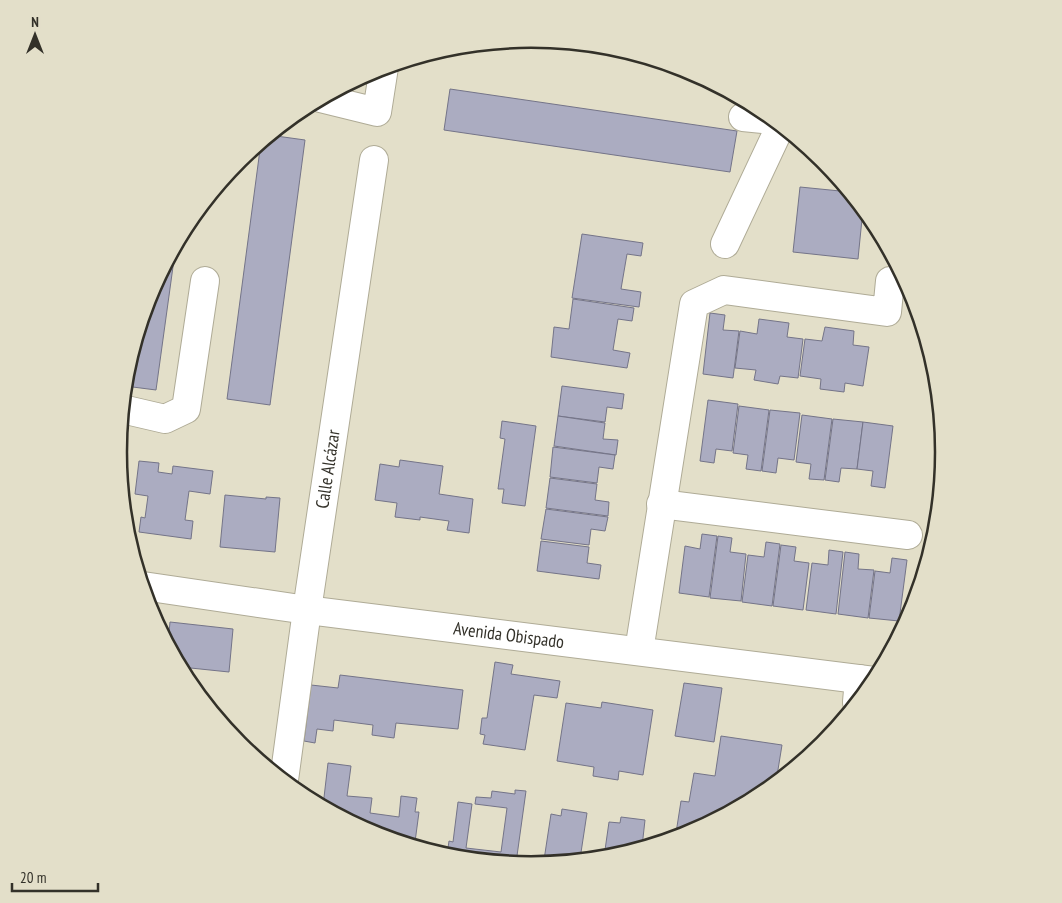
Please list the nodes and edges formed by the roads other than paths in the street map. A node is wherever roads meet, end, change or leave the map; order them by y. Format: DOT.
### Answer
graph roads {
  1 [pos="383,76"];
  2 [pos="331,101"];
  3 [pos="778,132"];
  4 [pos="374,160"];
  5 [pos="726,244"];
  6 [pos="890,281"];
  7 [pos="205,282"];
  8 [pos="129,410"];
  9 [pos="661,504"];
  10 [pos="908,535"];
  11 [pos="150,587"];
  12 [pos="307,610"];
  13 [pos="639,651"];
  14 [pos="860,686"];
  15 [pos="285,772"];
  1 -- 2 [label="street"];
  3 -- 5 [label="street"];
  4 -- 12 [label="street, Calle Alcázar"];
  6 -- 9 [label="street"];
  7 -- 8 [label="street"];
  9 -- 10 [label="street"];
  9 -- 13 [label="street"];
  11 -- 12 [label="street, Avenida Obispado"];
  12 -- 13 [label="street, Avenida Obispado"];
  12 -- 15 [label="street, Calle Alcázar"];
  13 -- 14 [label="street, Avenida Obispado"];
}
